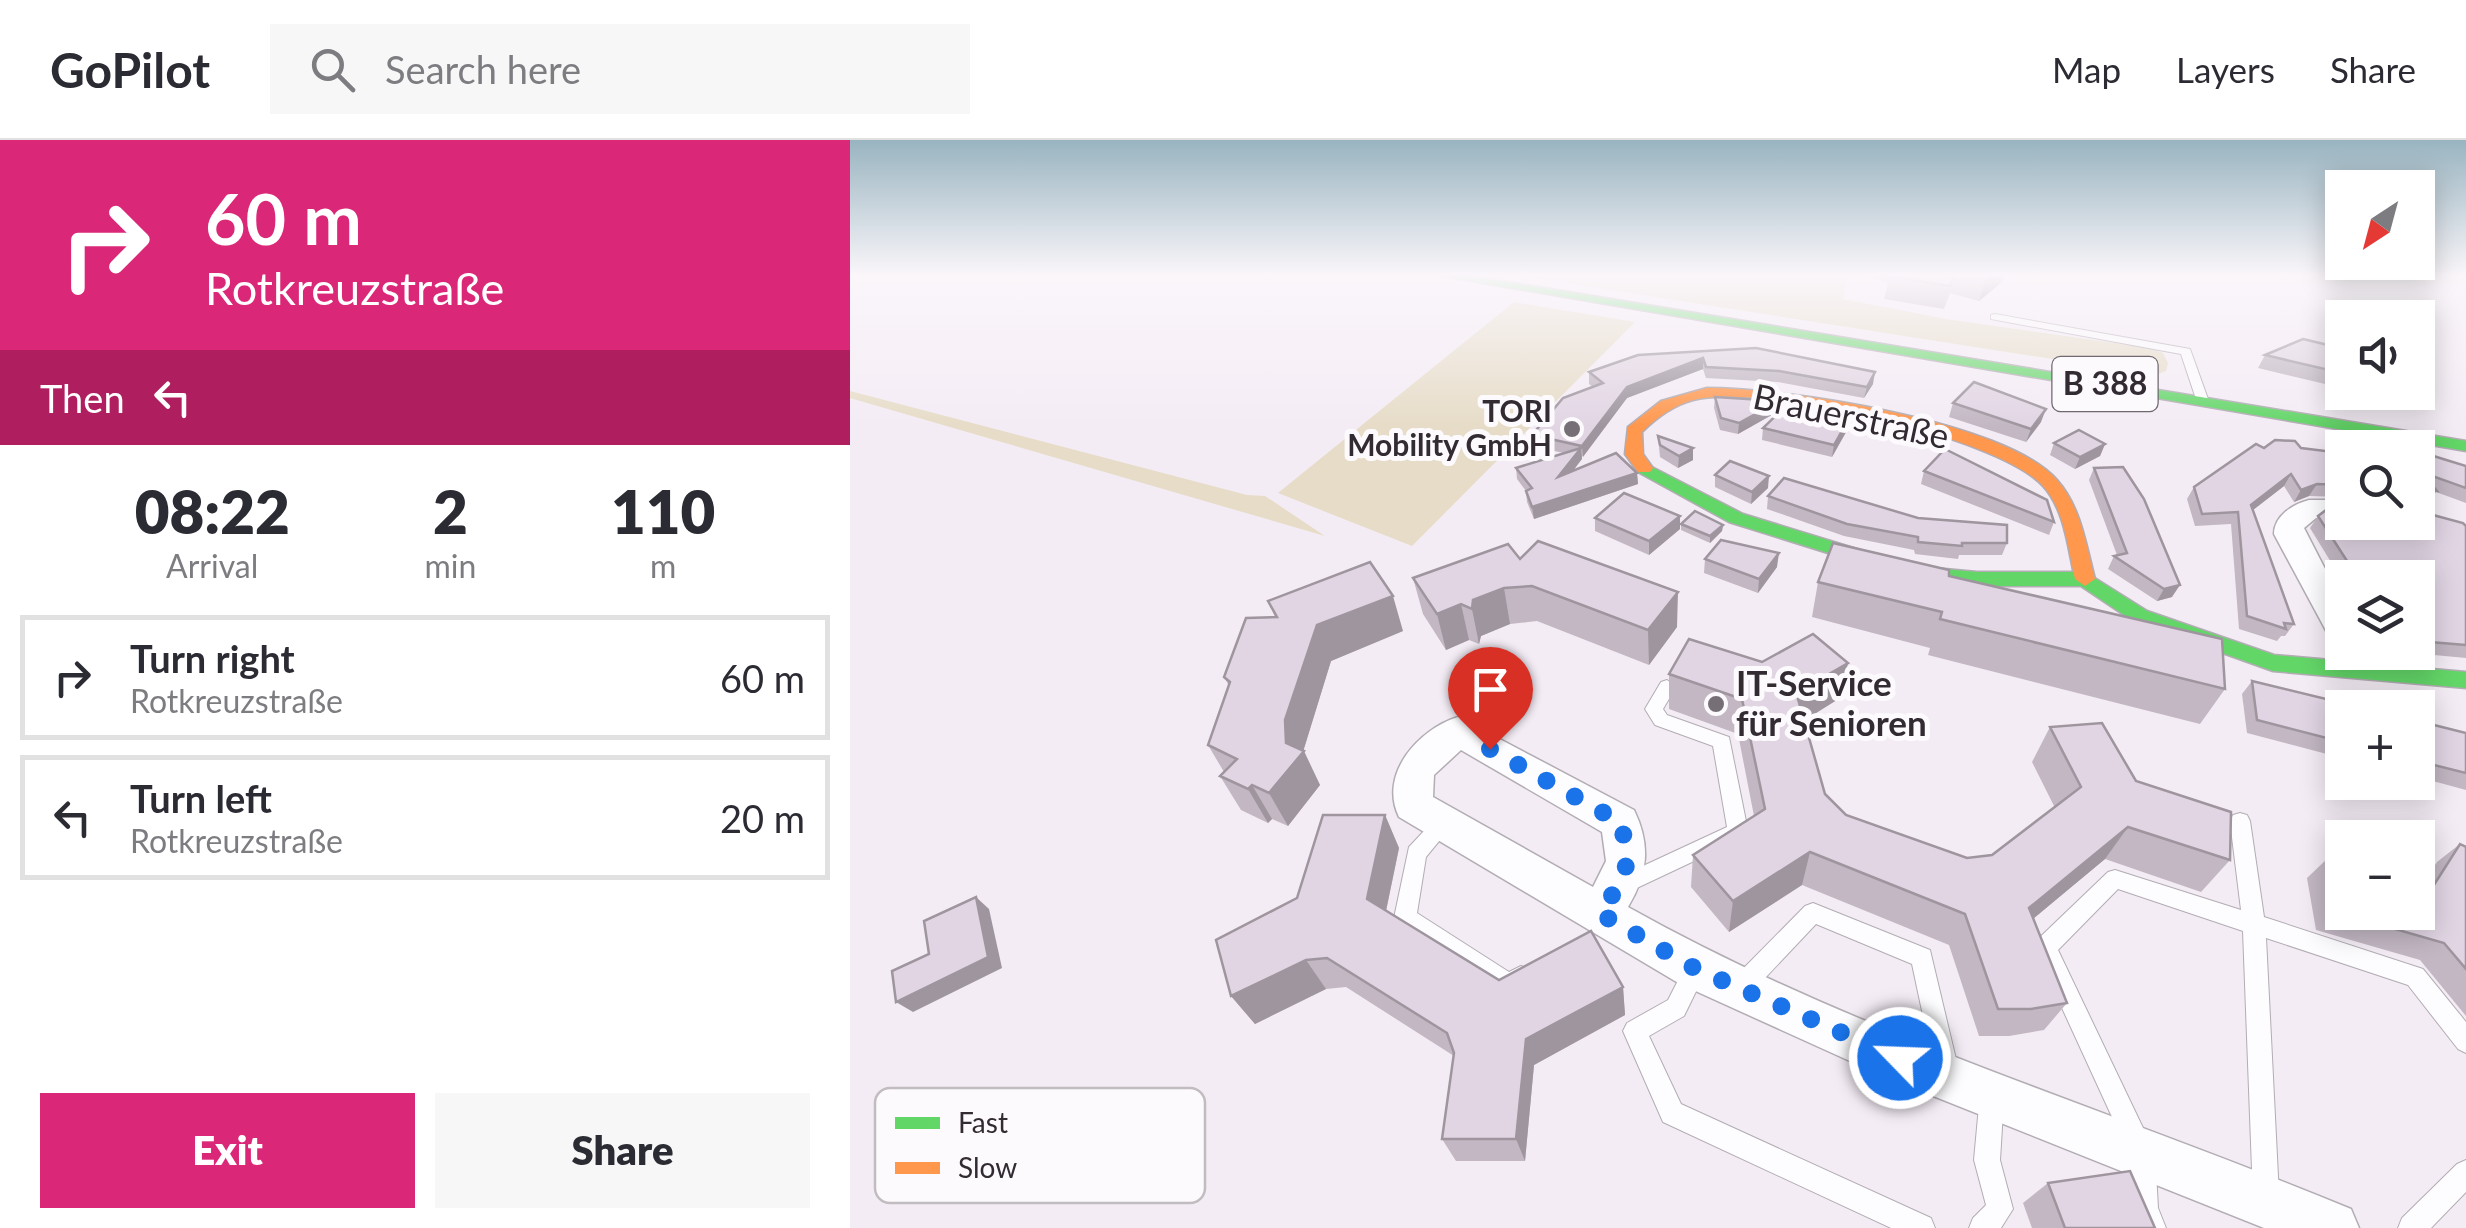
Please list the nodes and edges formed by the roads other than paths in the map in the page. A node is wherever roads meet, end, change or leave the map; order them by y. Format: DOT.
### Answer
graph roads {
  1 [pos="1754,326"];
  2 [pos="2044,326"];
  3 [pos="2202,399"];
  4 [pos="2466,446"];
  5 [pos="2325,509"];
  6 [pos="2086,579"];
  7 [pos="2325,600"];
  8 [pos="2325,662"];
  9 [pos="2404,670"];
  10 [pos="2453,679"];
  11 [pos="1667,687"];
  12 [pos="2466,702"];
  13 [pos="2240,821"];
  14 [pos="1444,823"];
  15 [pos="1600,913"];
  16 [pos="2254,926"];
  17 [pos="1541,966"];
  18 [pos="1718,978"];
  19 [pos="2466,1041"];
  20 [pos="1970,1086"];
  21 [pos="2142,1153"];
  22 [pos="2466,1172"];
  23 [pos="2266,1202"];
  24 [pos="1921,1228"];
  25 [pos="1983,1228"];
  26 [pos="2152,1228"];
  27 [pos="2332,1228"];
  28 [pos="2412,1228"];
  1 -- 3 [label="street, B 388"];
  2 -- 3 [label="lane"];
  3 -- 4 [label="street, B 388"];
  5 -- 7 [label="street"];
  6 -- 6 [label="street, Brauerstraße"];
  6 -- 8 [label="street"];
  9 -- 10 [label="street"];
  10 -- 12 [label="street"];
  11 -- 15 [label="lane"];
  13 -- 16 [label="lane"];
  14 -- 15 [label="street"];
  14 -- 15 [label="street"];
  14 -- 17 [label="lane"];
  15 -- 18 [label="street"];
  16 -- 19 [label="lane"];
  16 -- 21 [label="lane"];
  16 -- 23 [label="lane"];
  18 -- 20 [label="street"];
  18 -- 20 [label="lane"];
  18 -- 24 [label="lane"];
  20 -- 21 [label="street"];
  20 -- 25 [label="lane"];
  21 -- 23 [label="street"];
  21 -- 26 [label="lane"];
  22 -- 28 [label="lane"];
  23 -- 27 [label="street"];
}
